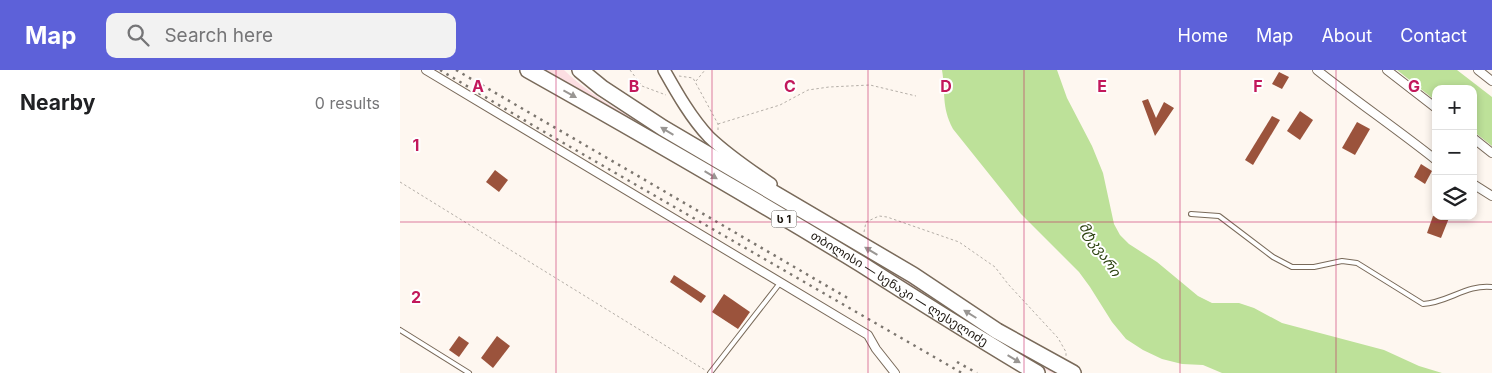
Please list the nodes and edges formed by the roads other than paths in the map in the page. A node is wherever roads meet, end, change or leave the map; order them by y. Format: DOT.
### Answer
graph roads {
  1 [pos="426,70"];
  2 [pos="528,70"];
  3 [pos="580,70"];
  4 [pos="1317,70"];
  5 [pos="1387,70"];
  6 [pos="1478,70"];
  7 [pos="665,72"];
  8 [pos="1492,81"];
  9 [pos="1432,105"];
  10 [pos="1477,141"];
  11 [pos="1492,153"];
  12 [pos="1432,157"];
  13 [pos="1477,187"];
  14 [pos="1492,196"];
  15 [pos="1192,214"];
  16 [pos="830,227"];
  17 [pos="780,283"];
  18 [pos="1492,286"];
  19 [pos="400,330"];
  20 [pos="1070,371"];
  21 [pos="469,373"];
  22 [pos="710,373"];
  23 [pos="895,373"];
  24 [pos="1038,373"];
  1 -- 17 [label="street"];
  2 -- 24 [label="highway, თბილისი — სენაკი — ლესელიძე / ს 1, one-way"];
  16 -- 3 [label="highway, თბილისი — სენაკი — ლესელიძე / ს 1, one-way"];
  4 -- 12 [label="street"];
  5 -- 9 [label="street"];
  6 -- 8 [label="street"];
  7 -- 16 [label="main road"];
  10 -- 11 [label="street"];
  13 -- 14 [label="street"];
  15 -- 18 [label="lane"];
  20 -- 16 [label="highway, თბილისი — სენაკი — ლესელიძე / ს 1, one-way"];
  17 -- 22 [label="lane"];
  17 -- 23 [label="street"];
  19 -- 21 [label="lane"];
}
